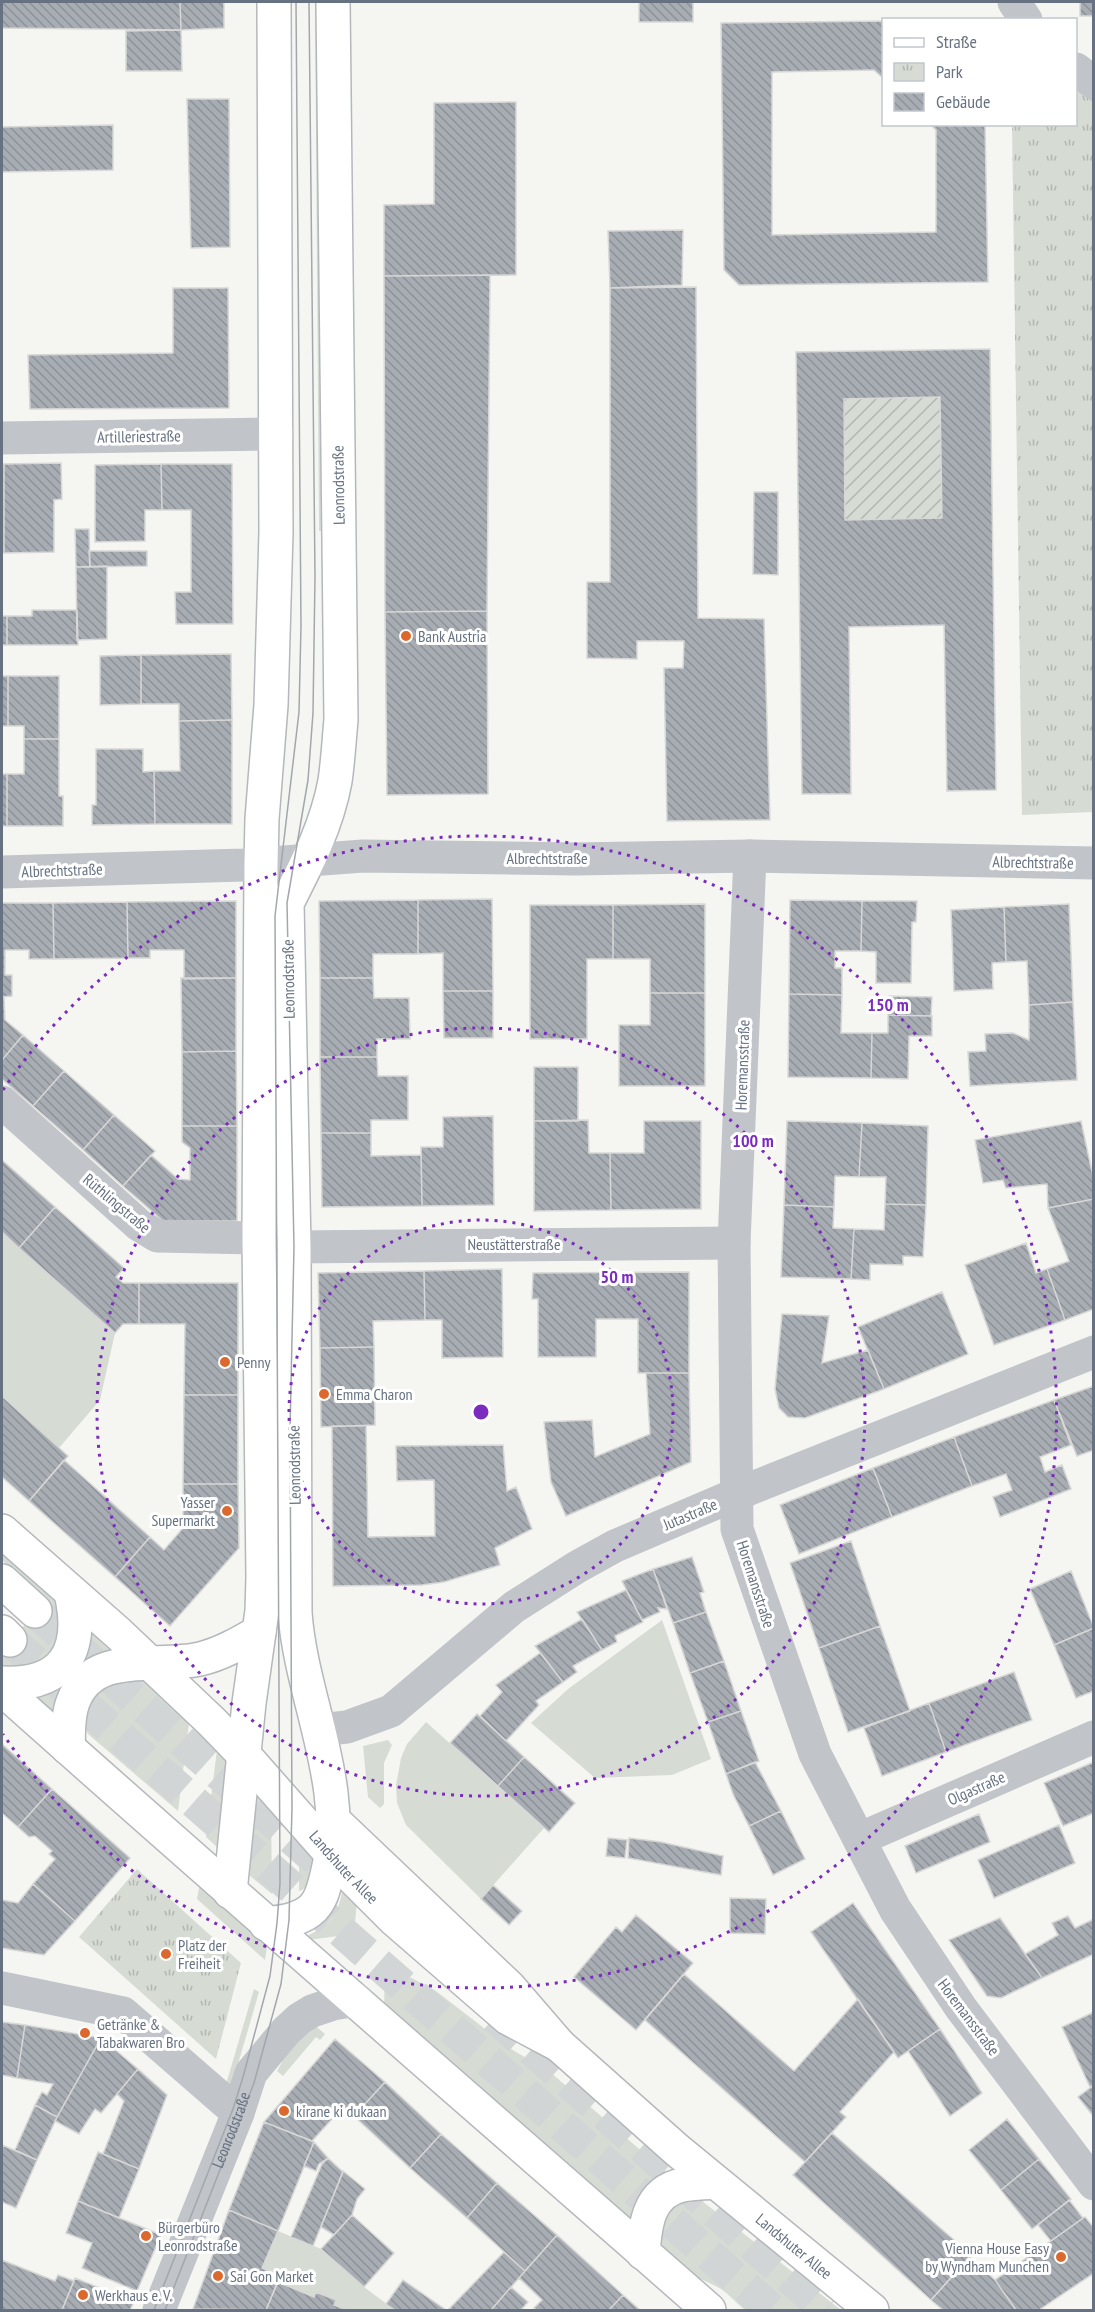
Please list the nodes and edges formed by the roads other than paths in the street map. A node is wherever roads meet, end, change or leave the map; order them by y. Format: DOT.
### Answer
graph roads {
  1 [pos="274,2"];
  2 [pos="333,2"];
  3 [pos="1014,2"];
  4 [pos="1025,18"];
  5 [pos="1077,70"];
  6 [pos="1094,83"];
  7 [pos="277,434"];
  8 [pos="2,438"];
  9 [pos="750,856"];
  10 [pos="310,860"];
  11 [pos="1094,863"];
  12 [pos="261,864"];
  13 [pos="2,872"];
  14 [pos="2,1102"];
  15 [pos="259,1238"];
  16 [pos="734,1243"];
  17 [pos="294,1246"];
  18 [pos="1094,1352"];
  19 [pos="737,1494"];
  20 [pos="2,1531"];
  21 [pos="2,1581"];
  22 [pos="72,1593"];
  23 [pos="35,1611"];
  24 [pos="259,1632"];
  25 [pos="152,1664"];
  26 [pos="2,1683"];
  27 [pos="2,1689"];
  28 [pos="319,1730"];
  29 [pos="1094,1737"];
  30 [pos="68,1748"];
  31 [pos="244,1755"];
  32 [pos="332,1819"];
  33 [pos="859,1839"];
  34 [pos="333,1855"];
  35 [pos="230,1892"];
  36 [pos="266,1924"];
  37 [pos="2,1988"];
  38 [pos="357,2000"];
  39 [pos="559,2045"];
  40 [pos="238,2114"];
  41 [pos="715,2182"];
  42 [pos="1094,2184"];
  43 [pos="643,2253"];
  44 [pos="159,2310"];
  45 [pos="709,2310"];
  46 [pos="872,2310"];
  1 -- 7 [label="main road, Leonrodstraße"];
  2 -- 10 [label="main road, Leonrodstraße"];
  3 -- 4 [label="street"];
  5 -- 6 [label="street"];
  7 -- 8 [label="street, Artilleriestraße"];
  7 -- 12 [label="main road, Leonrodstraße"];
  9 -- 10 [label="street, Albrechtstraße"];
  9 -- 11 [label="street, Albrechtstraße"];
  9 -- 16 [label="street, Horemansstraße"];
  10 -- 12 [label="street, Albrechtstraße"];
  10 -- 17 [label="main road, Leonrodstraße"];
  12 -- 13 [label="street, Albrechtstraße"];
  12 -- 15 [label="main road, Leonrodstraße"];
  14 -- 15 [label="street, Rüthlingstraße"];
  15 -- 24 [label="main road, Leonrodstraße"];
  16 -- 17 [label="street, Neustätterstraße"];
  16 -- 19 [label="street, Horemansstraße"];
  17 -- 28 [label="main road, Leonrodstraße"];
  18 -- 19 [label="street, Jutastraße"];
  19 -- 28 [label="street, Jutastraße"];
  19 -- 33 [label="street, Horemansstraße"];
  20 -- 22 [label="main road, Landshuter Allee"];
  21 -- 23 [label="main road"];
  22 -- 25 [label="main road, Landshuter Allee"];
  22 -- 26 [label="main road"];
  24 -- 25 [label="main road"];
  24 -- 31 [label="main road, Leonrodstraße"];
  25 -- 30 [label="main road"];
  25 -- 31 [label="main road, Landshuter Allee"];
  27 -- 30 [label="main road"];
  28 -- 32 [label="main road, Leonrodstraße"];
  29 -- 33 [label="street, Olgastraße"];
  30 -- 35 [label="main road"];
  31 -- 34 [label="main road, Landshuter Allee"];
  31 -- 35 [label="main road, Leonrodstraße"];
  32 -- 34 [label="main road, Leonrodstraße"];
  32 -- 39 [label="main road, Landshuter Allee"];
  33 -- 42 [label="street, Horemansstraße"];
  34 -- 36 [label="main road, Leonrodstraße"];
  34 -- 39 [label="main road, Landshuter Allee"];
  35 -- 36 [label="main road"];
  36 -- 38 [label="main road"];
  37 -- 40 [label="street"];
  38 -- 40 [label="street, Leonrodstraße"];
  38 -- 43 [label="main road"];
  39 -- 41 [label="main road, Landshuter Allee"];
  40 -- 44 [label="street, Leonrodstraße"];
  41 -- 43 [label="main road"];
  41 -- 46 [label="main road, Landshuter Allee"];
  43 -- 45 [label="main road"];
}
